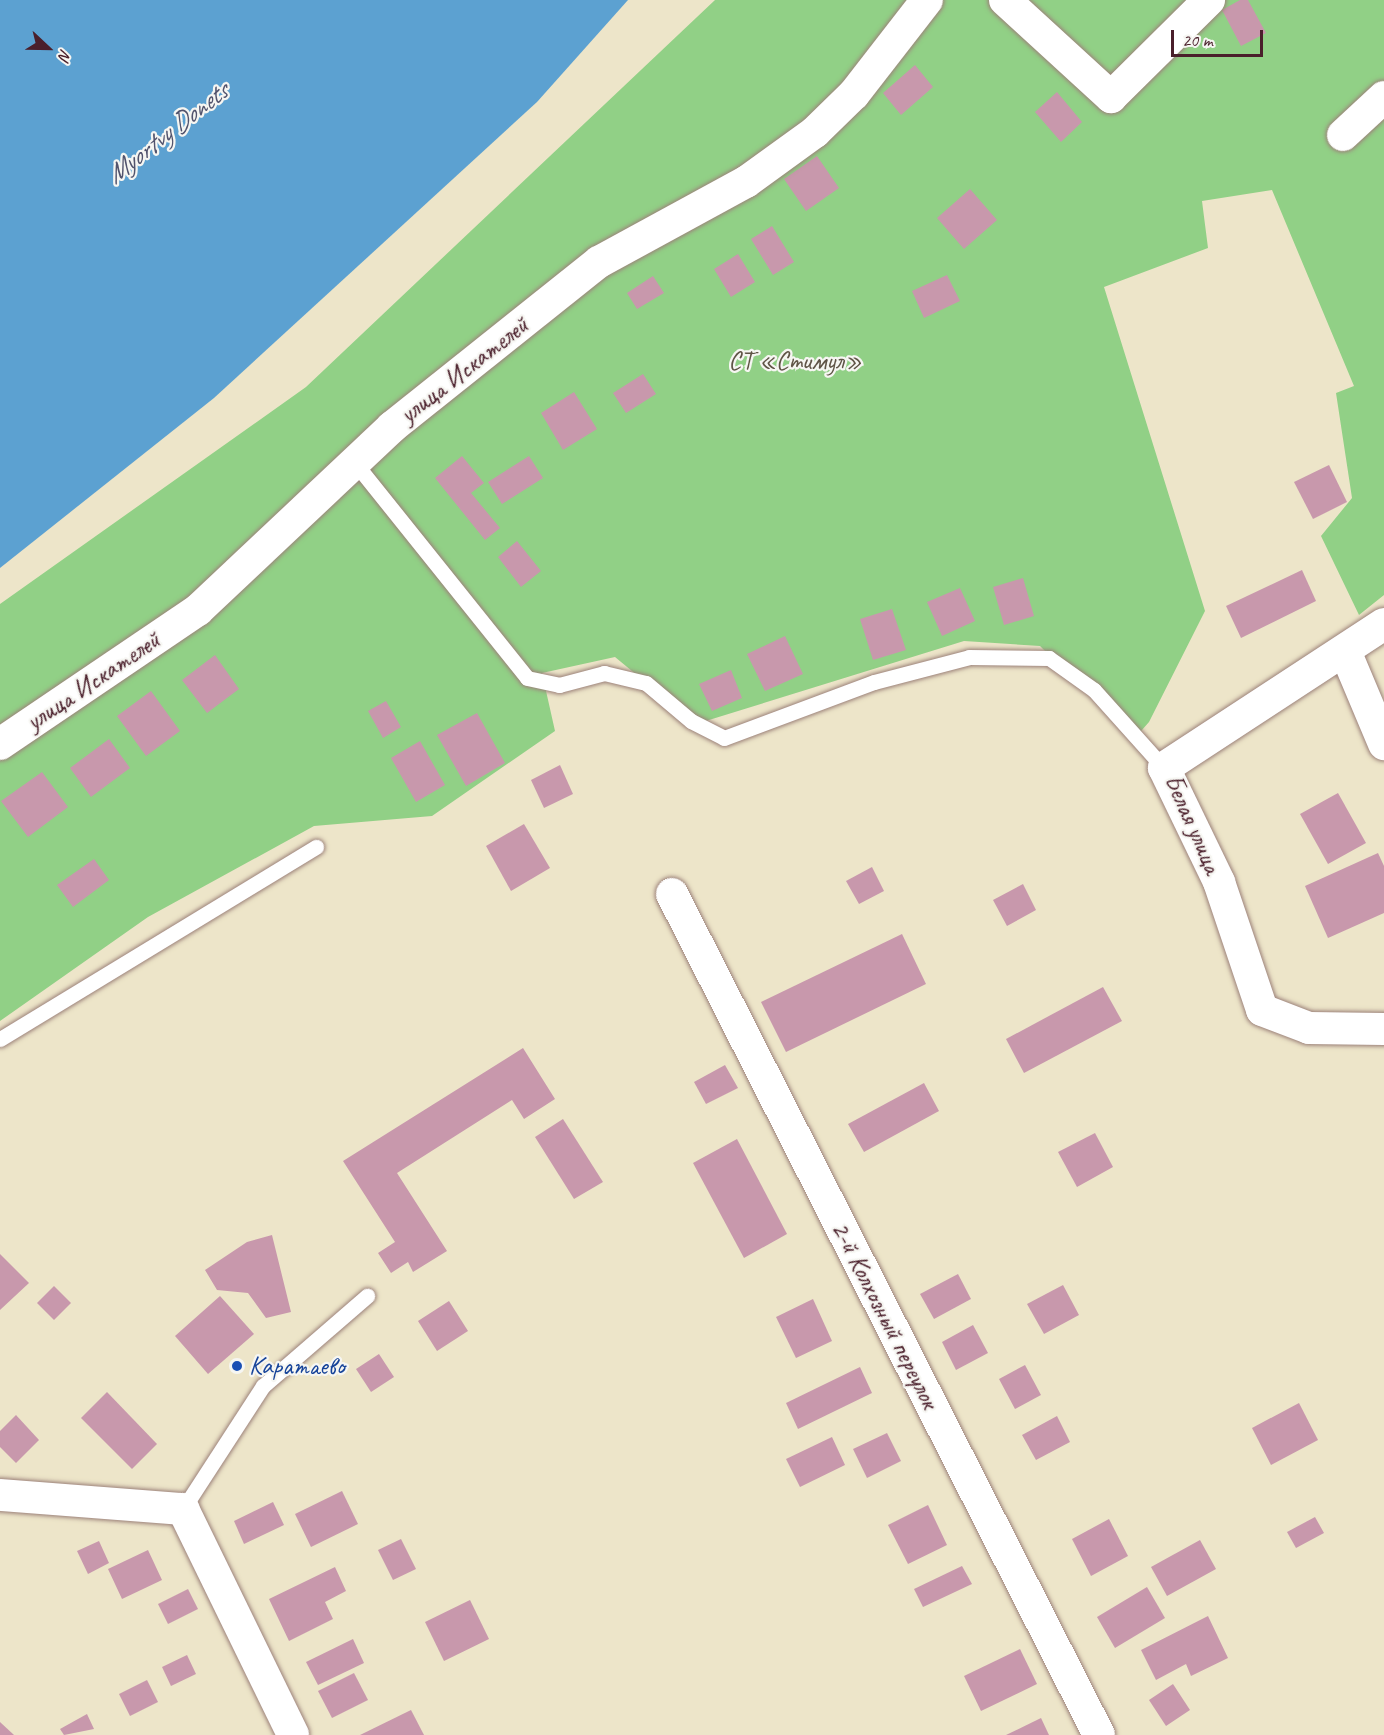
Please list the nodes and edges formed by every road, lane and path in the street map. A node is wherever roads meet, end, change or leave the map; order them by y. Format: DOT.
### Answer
graph roads {
  1 [pos="927,0"];
  2 [pos="1005,0"];
  3 [pos="1209,0"];
  4 [pos="1384,96"];
  5 [pos="1343,135"];
  6 [pos="355,463"];
  7 [pos="1384,624"];
  8 [pos="1345,651"];
  9 [pos="0,744"];
  10 [pos="1384,744"];
  11 [pos="1164,768"];
  12 [pos="316,847"];
  13 [pos="672,894"];
  14 [pos="1384,1029"];
  15 [pos="0,1039"];
  16 [pos="367,1296"];
  17 [pos="1,1495"];
  18 [pos="183,1509"];
  19 [pos="293,1735"];
  20 [pos="1099,1735"];
  1 -- 6 [label="street, улица Искателей"];
  2 -- 3 [label="street"];
  4 -- 5 [label="street"];
  6 -- 9 [label="street, улица Искателей"];
  6 -- 11 [label="lane"];
  7 -- 8 [label="street, Белая улица"];
  8 -- 10 [label="street"];
  8 -- 11 [label="street, Белая улица"];
  11 -- 14 [label="street, Белая улица"];
  12 -- 15 [label="lane"];
  13 -- 20 [label="street, 2-й Колхозный переулок"];
  16 -- 18 [label="lane"];
  17 -- 18 [label="street"];
  18 -- 19 [label="street"];
}
